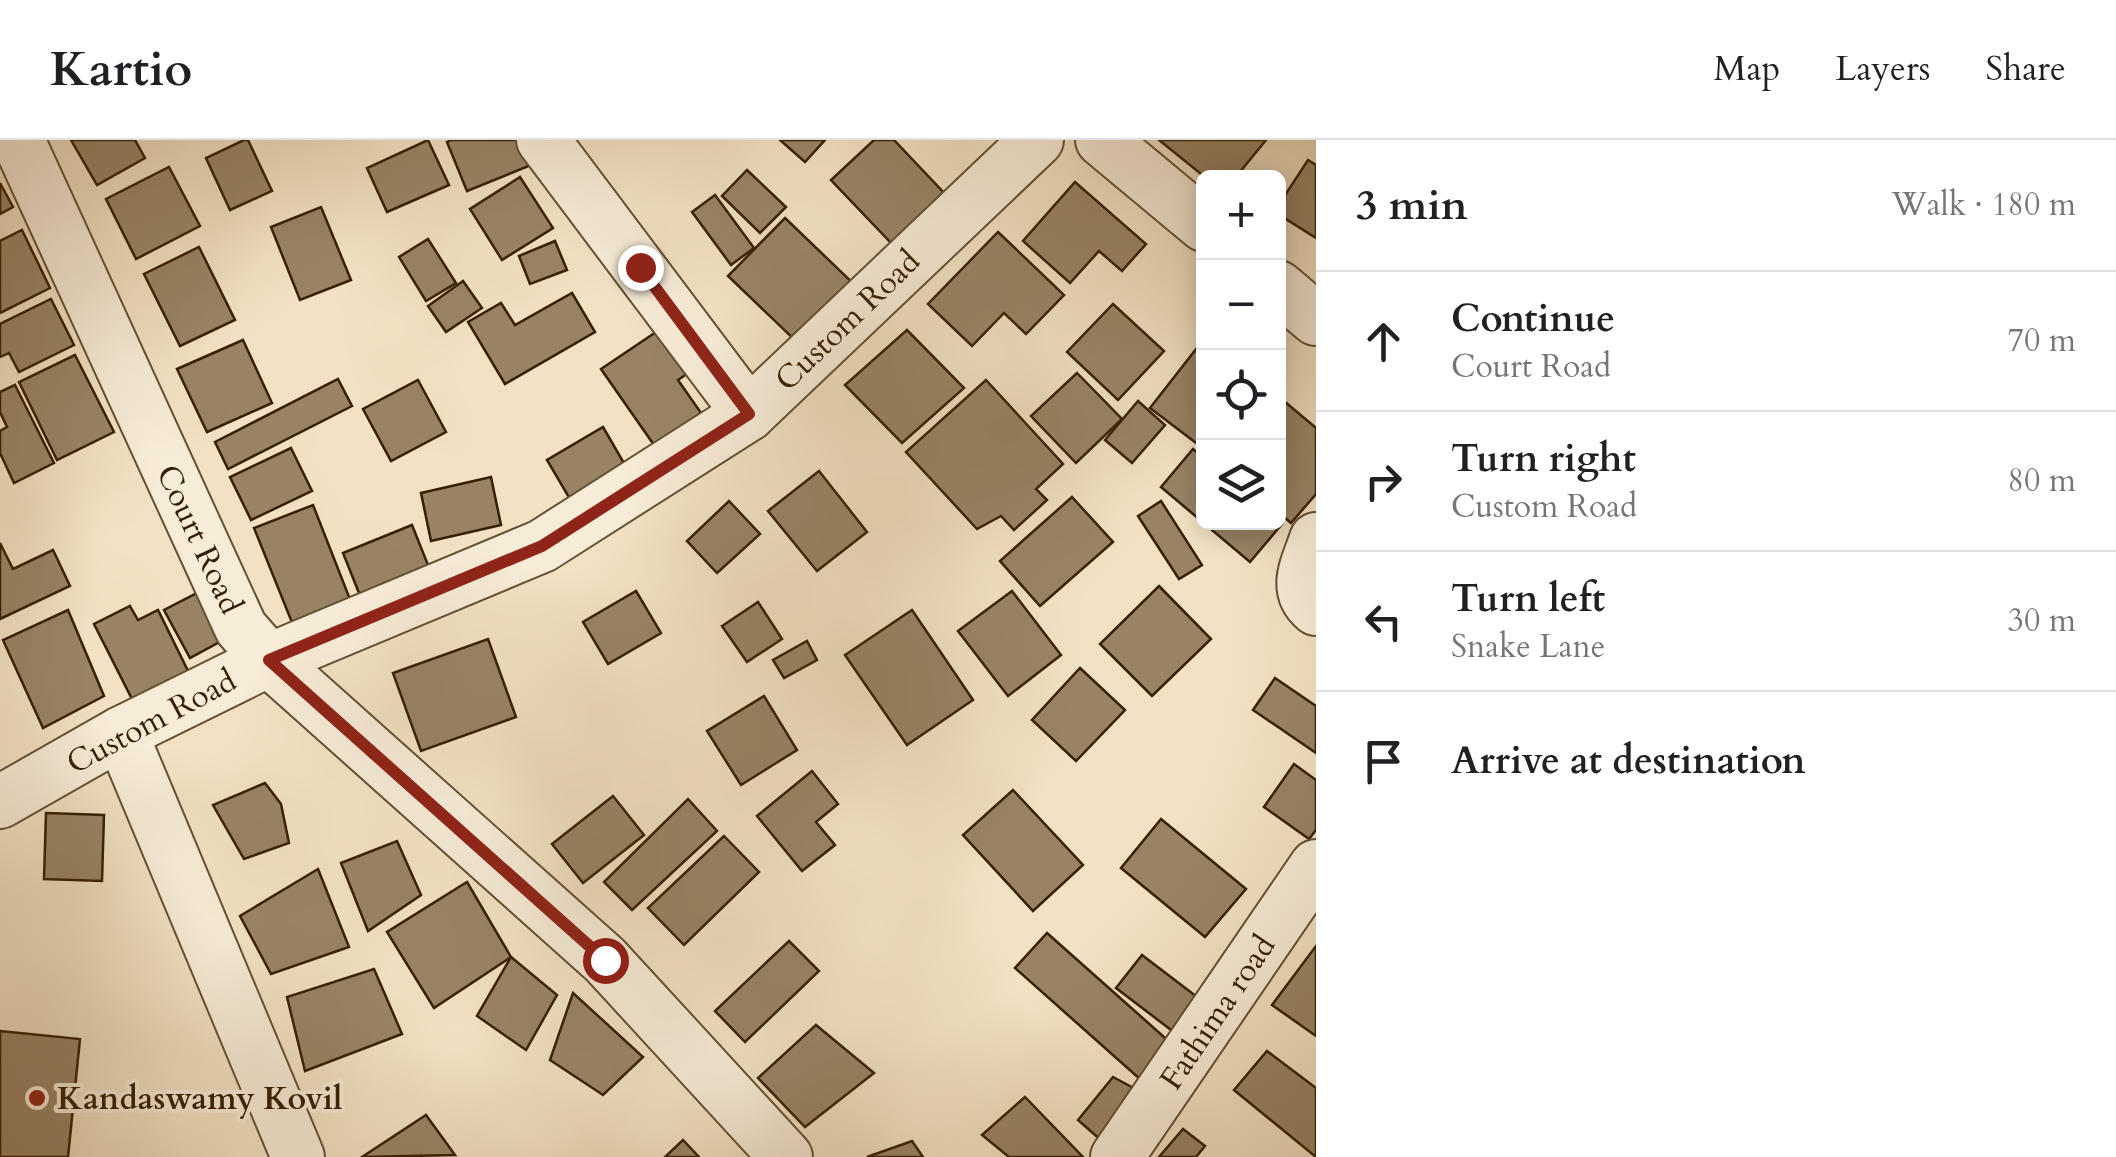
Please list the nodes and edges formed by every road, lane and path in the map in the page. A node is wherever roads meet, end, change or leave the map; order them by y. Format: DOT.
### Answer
graph roads {
  1 [pos="18,140"];
  2 [pos="543,140"];
  3 [pos="1037,140"];
  4 [pos="1102,140"];
  5 [pos="1196,218"];
  6 [pos="1286,295"];
  7 [pos="1316,319"];
  8 [pos="749,414"];
  9 [pos="1316,539"];
  10 [pos="1316,609"];
  11 [pos="269,660"];
  12 [pos="121,732"];
  13 [pos="0,802"];
  14 [pos="1316,866"];
  15 [pos="298,1157"];
  16 [pos="786,1157"];
  17 [pos="1117,1157"];
  1 -- 11 [label="street, Court Road"];
  2 -- 8 [label="street"];
  3 -- 8 [label="street, Custom Road"];
  4 -- 5 [label="street"];
  6 -- 7 [label="street"];
  8 -- 11 [label="street, Custom Road"];
  9 -- 10 [label="street"];
  11 -- 12 [label="street, Custom Road"];
  11 -- 16 [label="street, Court Road"];
  12 -- 13 [label="street, Custom Road"];
  12 -- 15 [label="street"];
  14 -- 17 [label="street, Fathima road"];
}
